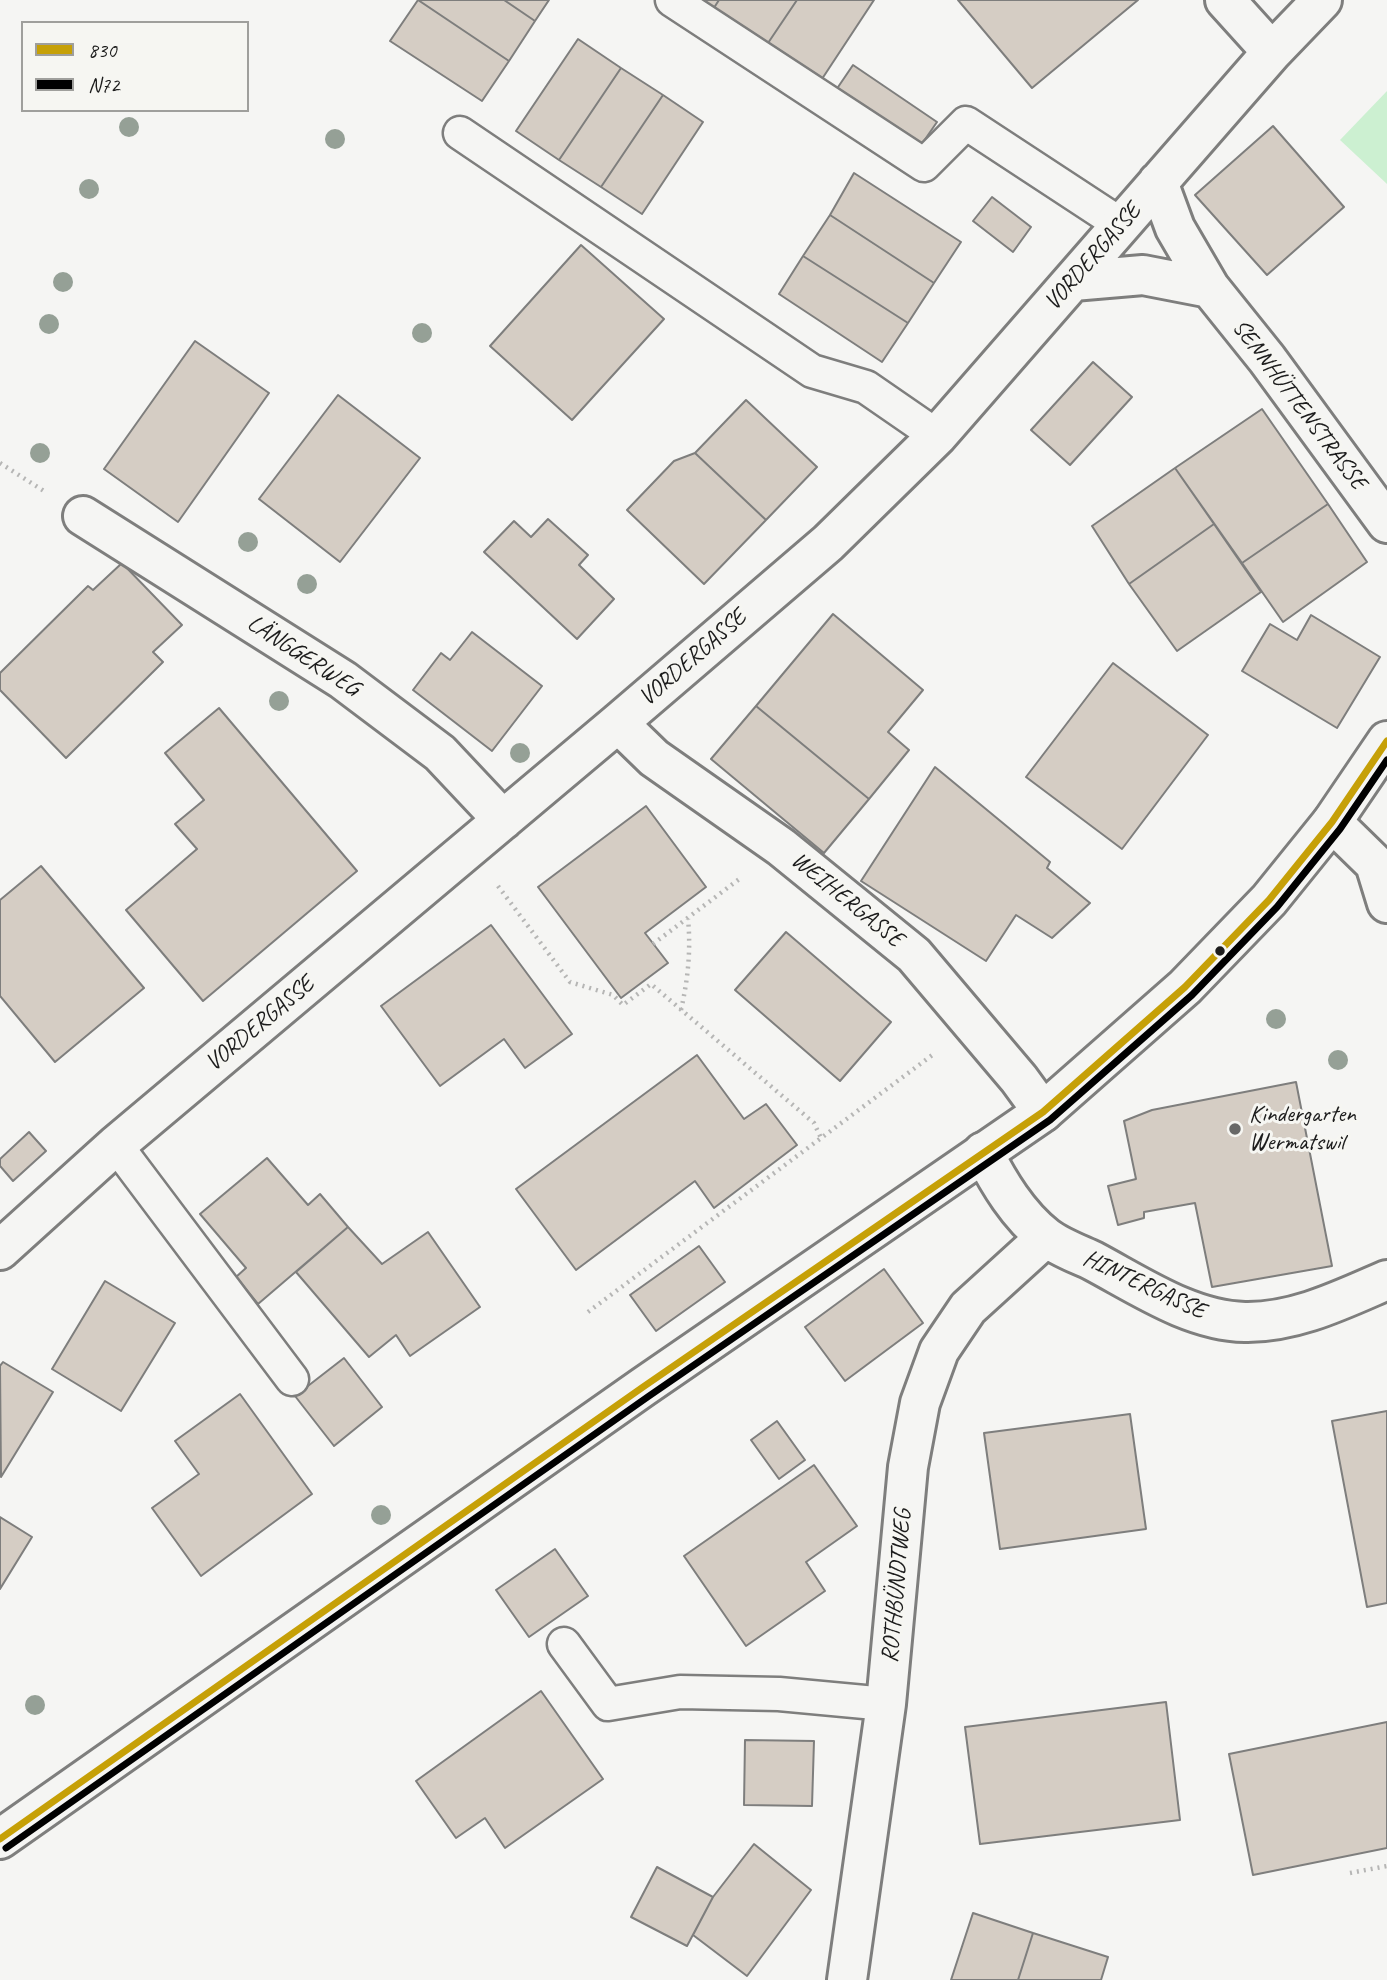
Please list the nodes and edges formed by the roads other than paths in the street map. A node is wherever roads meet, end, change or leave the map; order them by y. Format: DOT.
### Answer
graph roads {
  1 [pos="672,0"];
  2 [pos="1225,0"];
  3 [pos="1322,0"];
  4 [pos="1272,52"];
  5 [pos="460,133"];
  6 [pos="1158,182"];
  7 [pos="1120,224"];
  8 [pos="1073,281"];
  9 [pos="1210,288"];
  10 [pos="937,436"];
  11 [pos="83,516"];
  12 [pos="1387,523"];
  13 [pos="618,723"];
  14 [pos="1387,741"];
  15 [pos="503,820"];
  16 [pos="1332,822"];
  17 [pos="1387,903"];
  18 [pos="1043,1112"];
  19 [pos="116,1145"];
  20 [pos="983,1152"];
  21 [pos="1046,1237"];
  22 [pos="0,1251"];
  23 [pos="1387,1280"];
  24 [pos="292,1379"];
  25 [pos="564,1644"];
  26 [pos="886,1704"];
  27 [pos="0,1839"];
  28 [pos="846,1980"];
  1 -- 7 [label="lane"];
  2 -- 4 [label="street"];
  3 -- 4 [label="street, VORDERGASSE"];
  4 -- 6 [label="street, VORDERGASSE"];
  5 -- 10 [label="lane"];
  6 -- 7 [label="street, VORDERGASSE"];
  6 -- 9 [label="street, SENNHÜTTENSTRASSE"];
  7 -- 8 [label="street, VORDERGASSE"];
  8 -- 9 [label="street"];
  8 -- 10 [label="street, VORDERGASSE"];
  9 -- 12 [label="street, SENNHÜTTENSTRASSE"];
  10 -- 13 [label="street, VORDERGASSE"];
  11 -- 15 [label="street, LÄNGGERWEG"];
  13 -- 15 [label="street, VORDERGASSE"];
  13 -- 18 [label="street, WEIHERGASSE"];
  14 -- 16 [label="street"];
  15 -- 19 [label="street, VORDERGASSE"];
  16 -- 17 [label="street"];
  16 -- 18 [label="street"];
  18 -- 20 [label="street"];
  19 -- 22 [label="street, VORDERGASSE"];
  19 -- 24 [label="lane"];
  20 -- 21 [label="street, HINTERGASSE"];
  20 -- 27 [label="street"];
  21 -- 23 [label="street, HINTERGASSE"];
  21 -- 26 [label="street, ROTHBÜNDTWEG"];
  25 -- 26 [label="lane"];
  26 -- 28 [label="street, ROTHBÜNDTWEG"];
}
